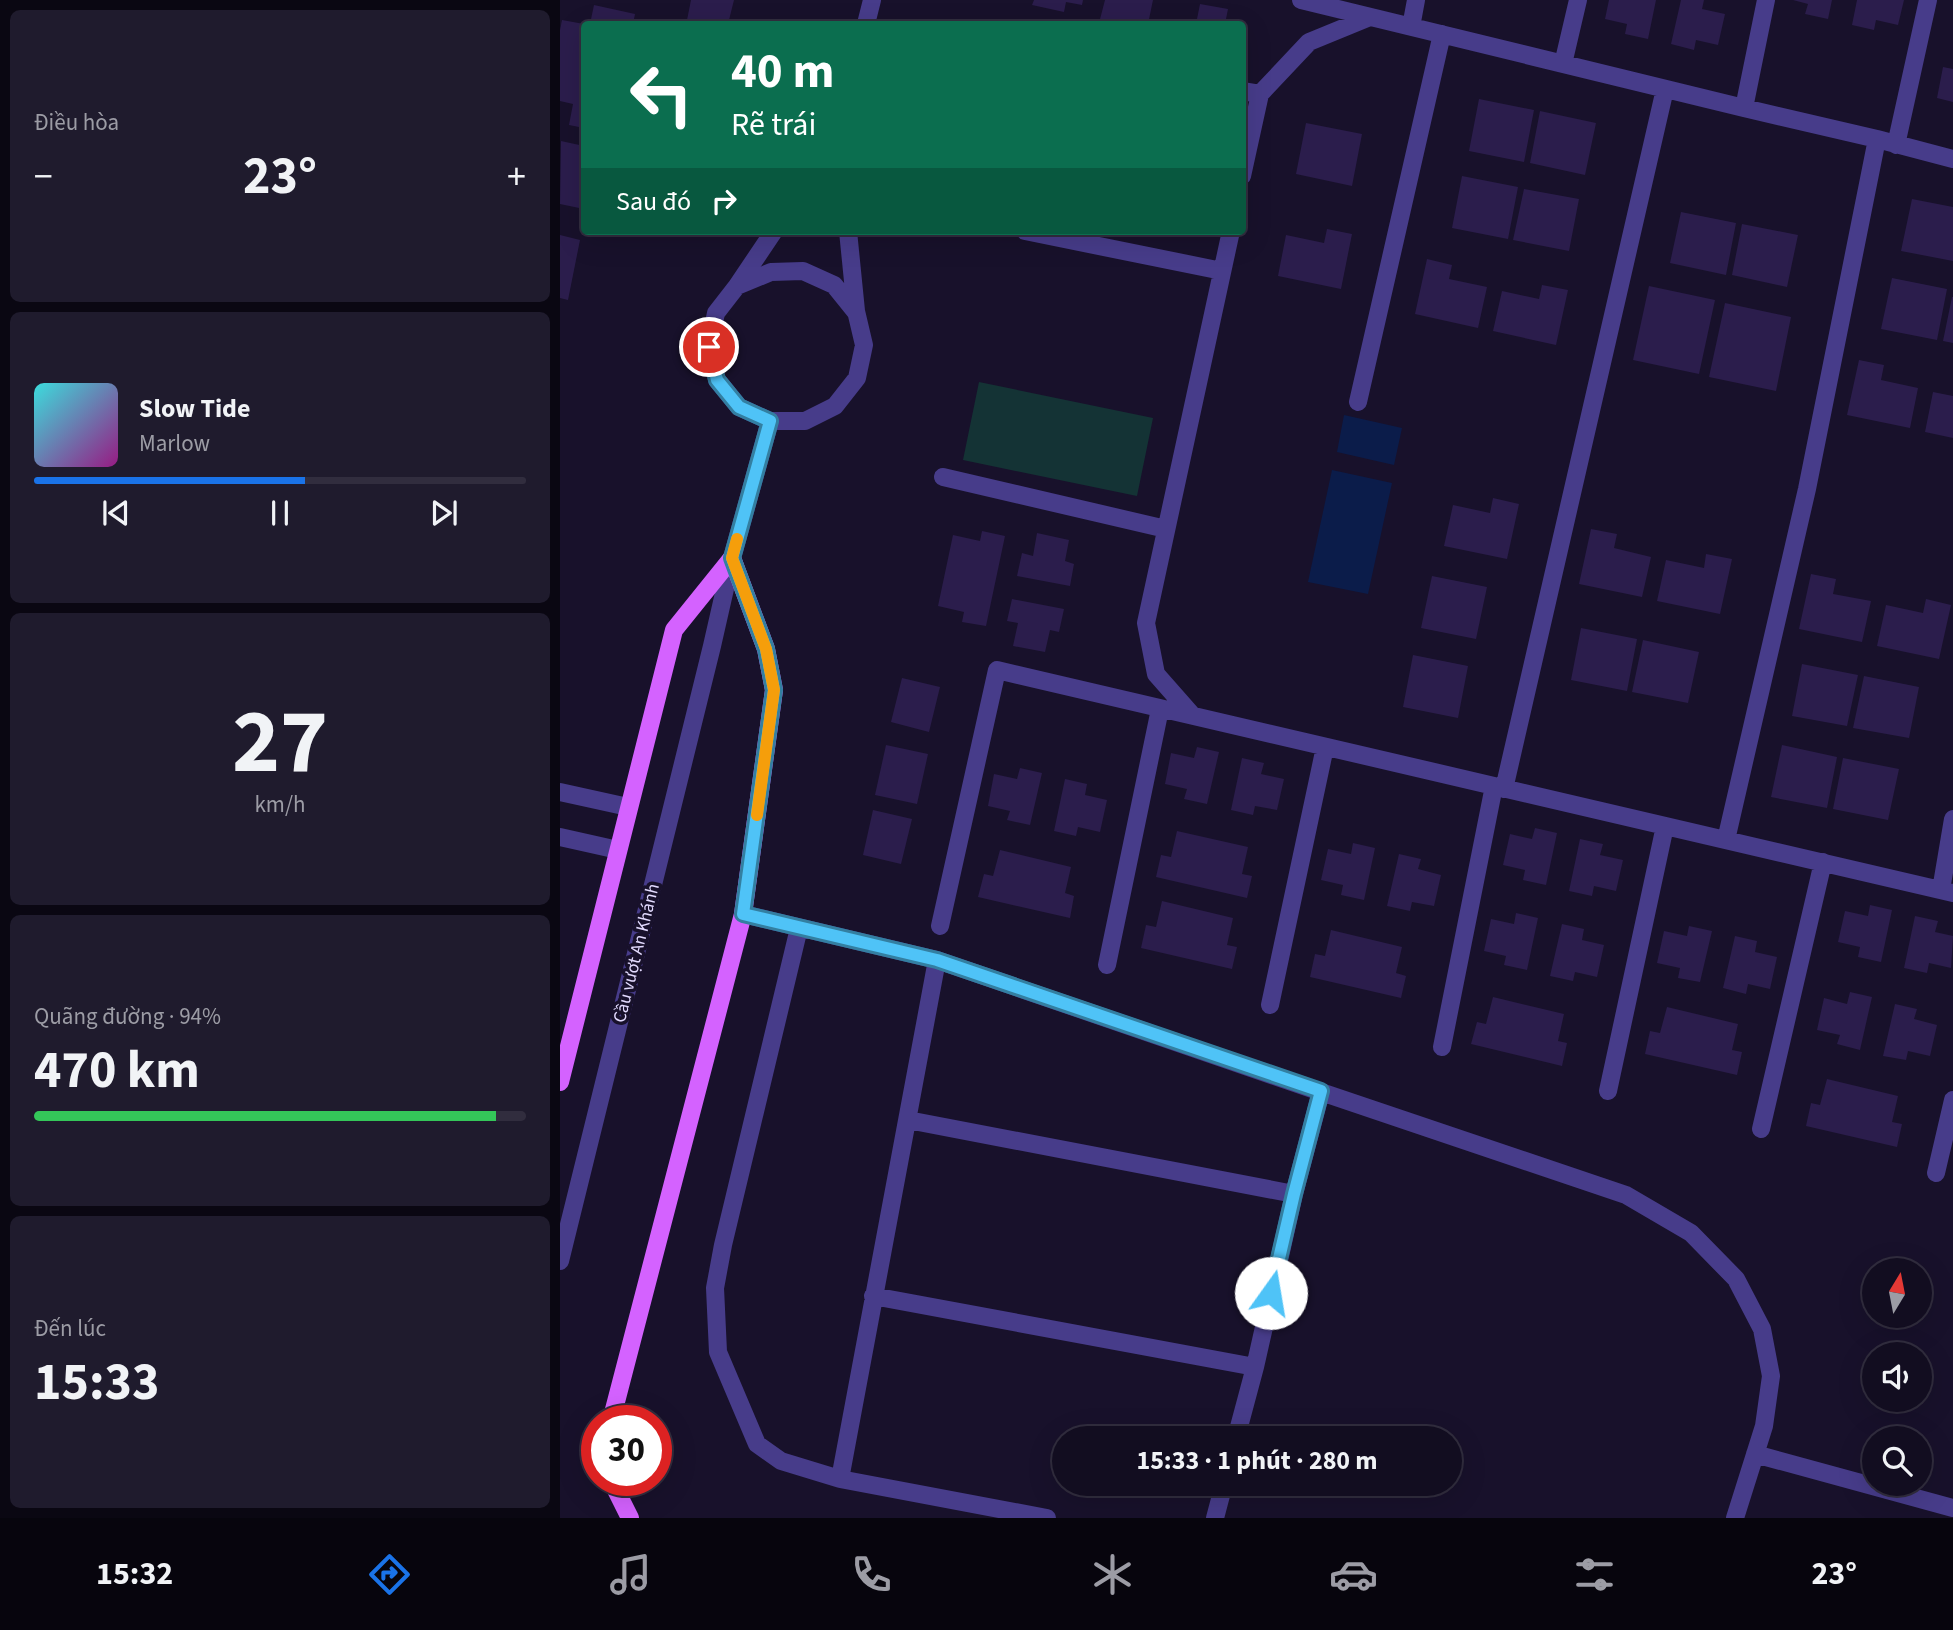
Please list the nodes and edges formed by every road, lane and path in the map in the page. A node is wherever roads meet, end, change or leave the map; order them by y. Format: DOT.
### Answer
graph roads {
  1 [pos="872,0"];
  2 [pos="1301,0"];
  3 [pos="1416,0"];
  4 [pos="1578,0"];
  5 [pos="1766,0"];
  6 [pos="1928,0"];
  7 [pos="1370,17"];
  8 [pos="867,21"];
  9 [pos="1411,27"];
  10 [pos="1442,34"];
  11 [pos="1563,64"];
  12 [pos="1665,89"];
  13 [pos="1251,92"];
  14 [pos="1744,108"];
  15 [pos="1246,139"];
  16 [pos="1877,139"];
  17 [pos="1896,145"];
  18 [pos="1953,159"];
  19 [pos="771,235"];
  20 [pos="848,235"];
  21 [pos="1045,235"];
  22 [pos="1230,235"];
  23 [pos="1222,271"];
  24 [pos="737,286"];
  25 [pos="856,312"];
  26 [pos="1357,402"];
  27 [pos="770,421"];
  28 [pos="943,477"];
  29 [pos="1166,528"];
  30 [pos="732,558"];
  31 [pos="1160,709"];
  32 [pos="1193,716"];
  33 [pos="1325,747"];
  34 [pos="1499,787"];
  35 [pos="560,792"];
  36 [pos="628,807"];
  37 [pos="1953,819"];
  38 [pos="1665,826"];
  39 [pos="560,837"];
  40 [pos="1726,840"];
  41 [pos="618,850"];
  42 [pos="1823,862"];
  43 [pos="1947,891"];
  44 [pos="743,914"];
  45 [pos="940,926"];
  46 [pos="799,928"];
  47 [pos="937,960"];
  48 [pos="1107,965"];
  49 [pos="1270,1005"];
  50 [pos="1442,1047"];
  51 [pos="560,1082"];
  52 [pos="1321,1091"];
  53 [pos="1608,1091"];
  54 [pos="1953,1100"];
  55 [pos="908,1120"];
  56 [pos="1761,1129"];
  57 [pos="1936,1173"];
  58 [pos="1294,1194"];
  59 [pos="560,1261"];
  60 [pos="873,1296"];
  61 [pos="1255,1367"];
  62 [pos="615,1405"];
  63 [pos="1239,1426"];
  64 [pos="1755,1454"];
  65 [pos="840,1479"];
  66 [pos="619,1496"];
  67 [pos="1221,1496"];
  68 [pos="1953,1508"];
  69 [pos="631,1518"];
  70 [pos="1047,1518"];
  71 [pos="1215,1518"];
  72 [pos="1735,1518"];
  1 -- 8 [label="street"];
  2 -- 7 [label="street"];
  3 -- 9 [label="street"];
  4 -- 11 [label="street"];
  5 -- 14 [label="street"];
  6 -- 17 [label="street"];
  7 -- 9 [label="street"];
  7 -- 13 [label="street"];
  9 -- 10 [label="street"];
  10 -- 11 [label="street"];
  10 -- 26 [label="street"];
  11 -- 12 [label="street"];
  12 -- 14 [label="street"];
  12 -- 34 [label="street"];
  13 -- 15 [label="street"];
  14 -- 16 [label="street"];
  16 -- 17 [label="street"];
  16 -- 40 [label="street"];
  17 -- 18 [label="street"];
  19 -- 24 [label="street"];
  20 -- 25 [label="street"];
  21 -- 23 [label="street"];
  22 -- 23 [label="street"];
  23 -- 29 [label="street"];
  24 -- 25 [label="street"];
  24 -- 27 [label="street"];
  25 -- 27 [label="street"];
  27 -- 30 [label="street, Cầu vượt An Khánh"];
  28 -- 29 [label="street"];
  29 -- 32 [label="street"];
  30 -- 36 [label="main road"];
  30 -- 44 [label="main road"];
  30 -- 59 [label="street, Cầu vượt An Khánh"];
  31 -- 32 [label="street"];
  31 -- 45 [label="street"];
  31 -- 48 [label="street"];
  32 -- 33 [label="street"];
  33 -- 34 [label="street"];
  33 -- 49 [label="street"];
  34 -- 38 [label="street"];
  34 -- 50 [label="street"];
  35 -- 36 [label="street"];
  36 -- 41 [label="main road"];
  37 -- 43 [label="street"];
  38 -- 40 [label="street"];
  38 -- 53 [label="street"];
  39 -- 41 [label="street"];
  40 -- 42 [label="street"];
  41 -- 51 [label="main road"];
  42 -- 43 [label="street"];
  42 -- 56 [label="street"];
  44 -- 46 [label="street"];
  44 -- 62 [label="main road"];
  46 -- 47 [label="street"];
  46 -- 65 [label="street"];
  47 -- 52 [label="street"];
  47 -- 55 [label="street"];
  52 -- 58 [label="street"];
  52 -- 64 [label="street"];
  54 -- 57 [label="street"];
  55 -- 58 [label="street"];
  55 -- 60 [label="street"];
  58 -- 61 [label="street"];
  60 -- 61 [label="street"];
  60 -- 65 [label="street"];
  61 -- 63 [label="street"];
  64 -- 68 [label="street"];
  64 -- 72 [label="street"];
  65 -- 70 [label="street"];
  66 -- 69 [label="main road"];
  67 -- 71 [label="street"];
}
